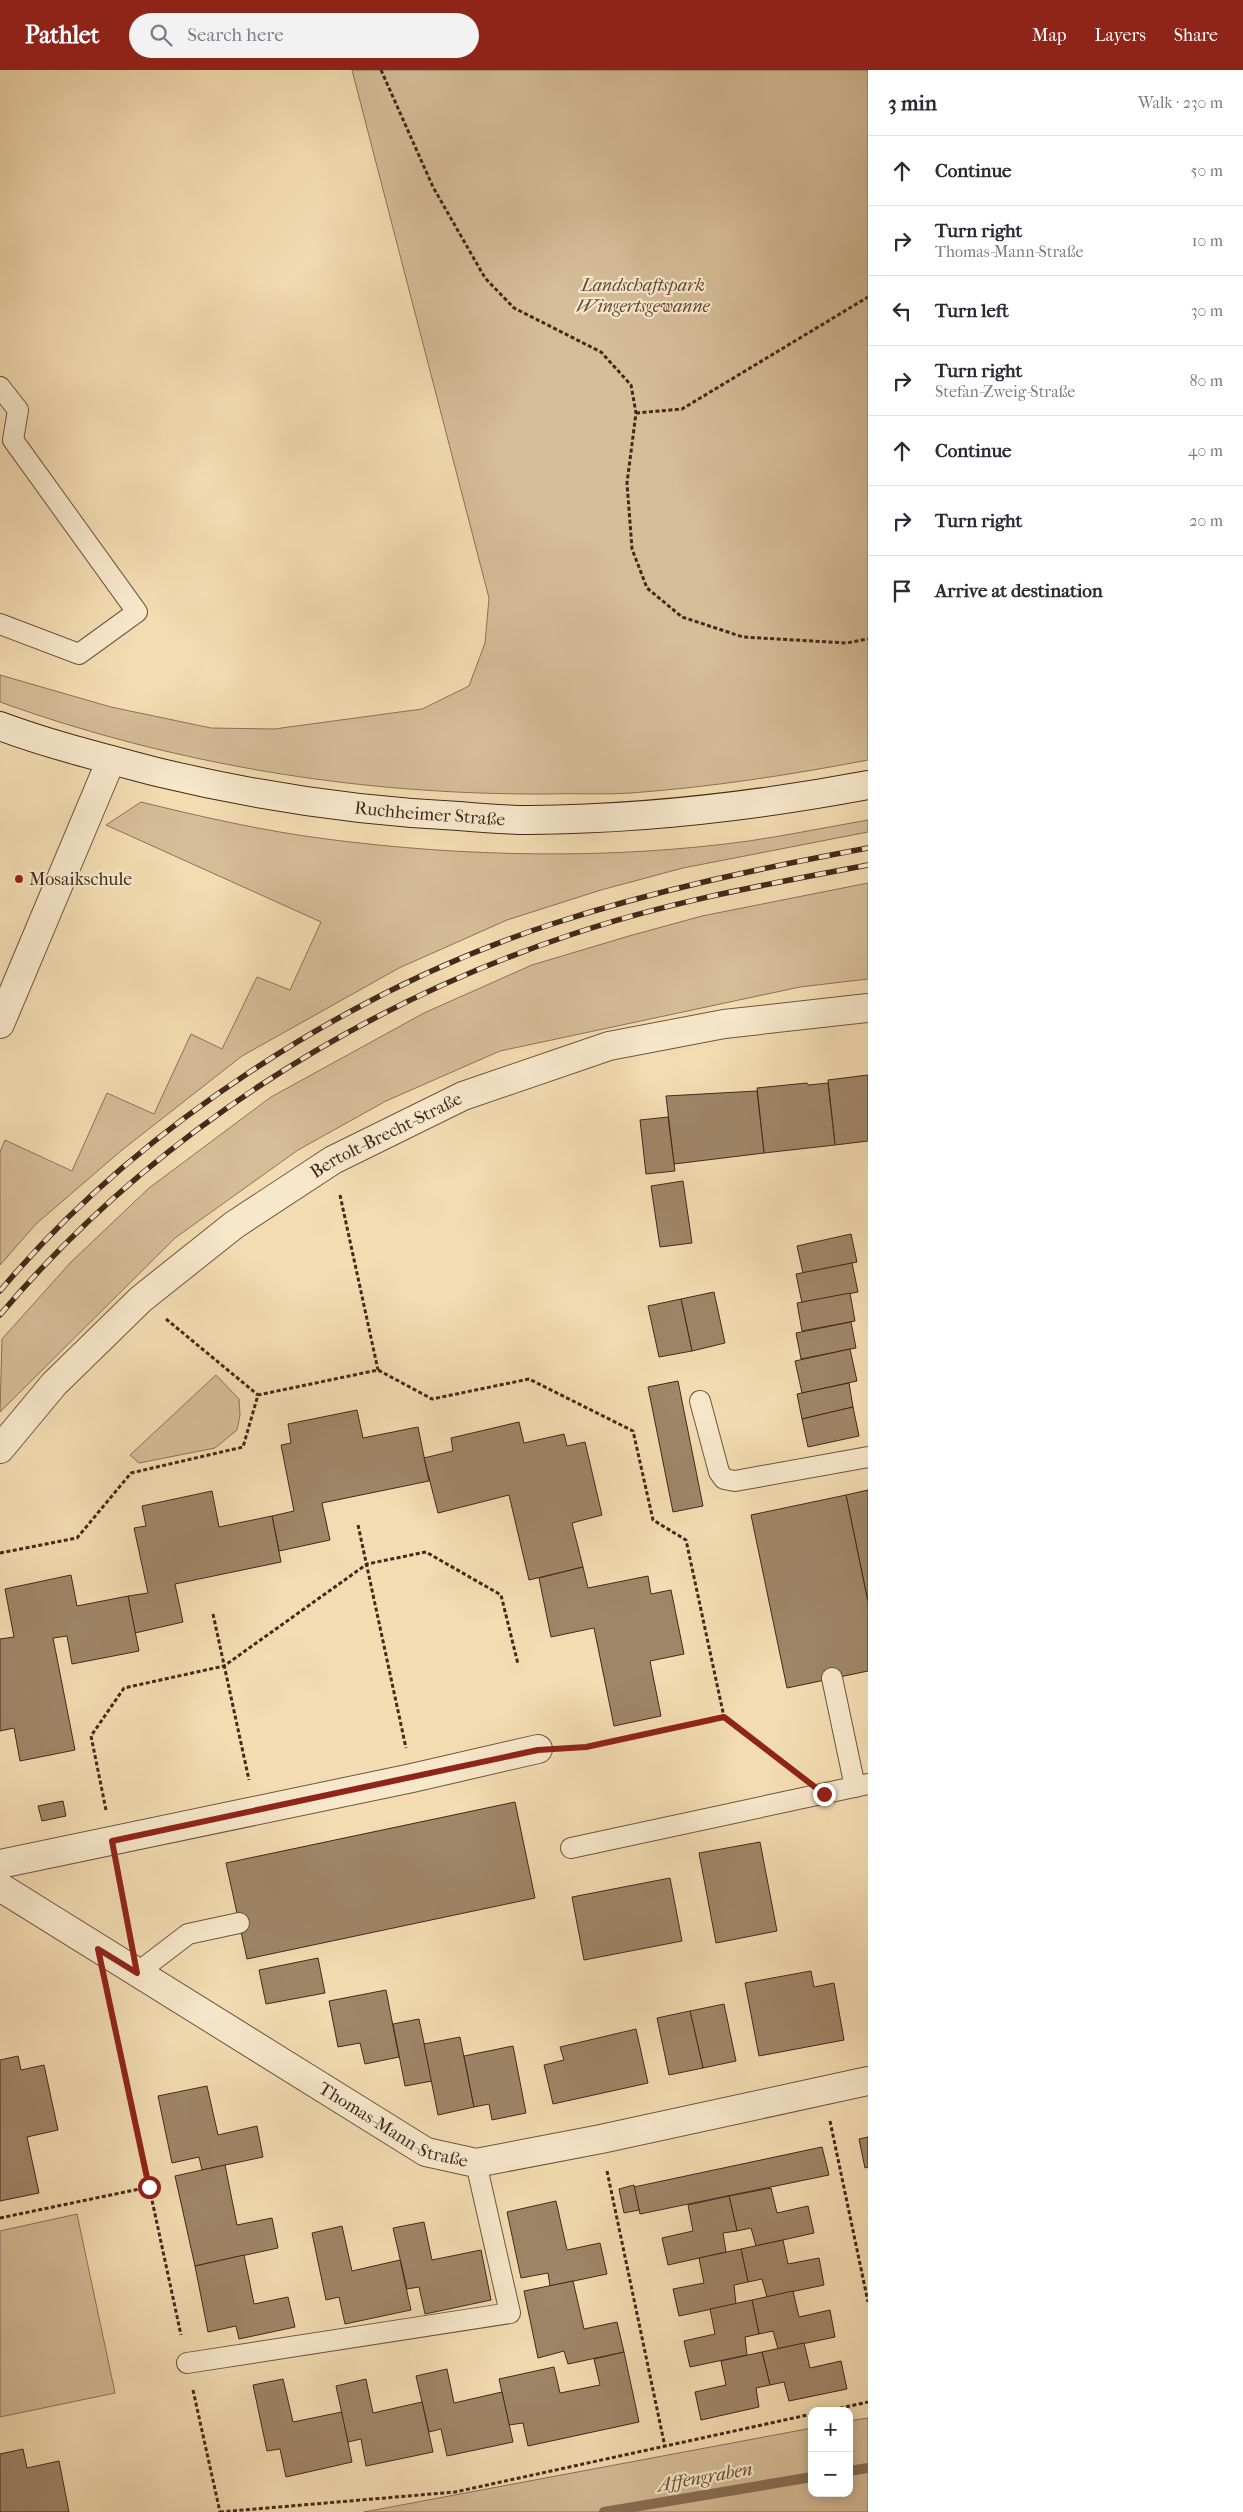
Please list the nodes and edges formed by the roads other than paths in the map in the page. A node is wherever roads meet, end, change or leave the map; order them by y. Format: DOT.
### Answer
graph roads {
  1 [pos="0,387"];
  2 [pos="0,624"];
  3 [pos="0,726"];
  4 [pos="111,760"];
  5 [pos="868,785"];
  6 [pos="868,1008"];
  7 [pos="0,1024"];
  8 [pos="700,1401"];
  9 [pos="0,1449"];
  10 [pos="868,1457"];
  11 [pos="832,1678"];
  12 [pos="538,1750"];
  13 [pos="862,1785"];
  14 [pos="571,1848"];
  15 [pos="0,1864"];
  16 [pos="0,1887"];
  17 [pos="239,1923"];
  18 [pos="137,1973"];
  19 [pos="868,2081"];
  20 [pos="476,2163"];
  21 [pos="187,2363"];
  1 -- 2 [label="lane"];
  3 -- 4 [label="street, Ruchheimer Straße"];
  4 -- 5 [label="street, Ruchheimer Straße"];
  4 -- 7 [label="street"];
  6 -- 9 [label="street, Bertolt-Brecht-Straße"];
  8 -- 10 [label="lane"];
  11 -- 13 [label="lane"];
  12 -- 15 [label="street"];
  13 -- 14 [label="lane"];
  16 -- 18 [label="street, Thomas-Mann-Straße"];
  17 -- 18 [label="lane"];
  18 -- 20 [label="street, Thomas-Mann-Straße"];
  19 -- 20 [label="street, Thomas-Mann-Straße"];
  20 -- 21 [label="lane"];
}
